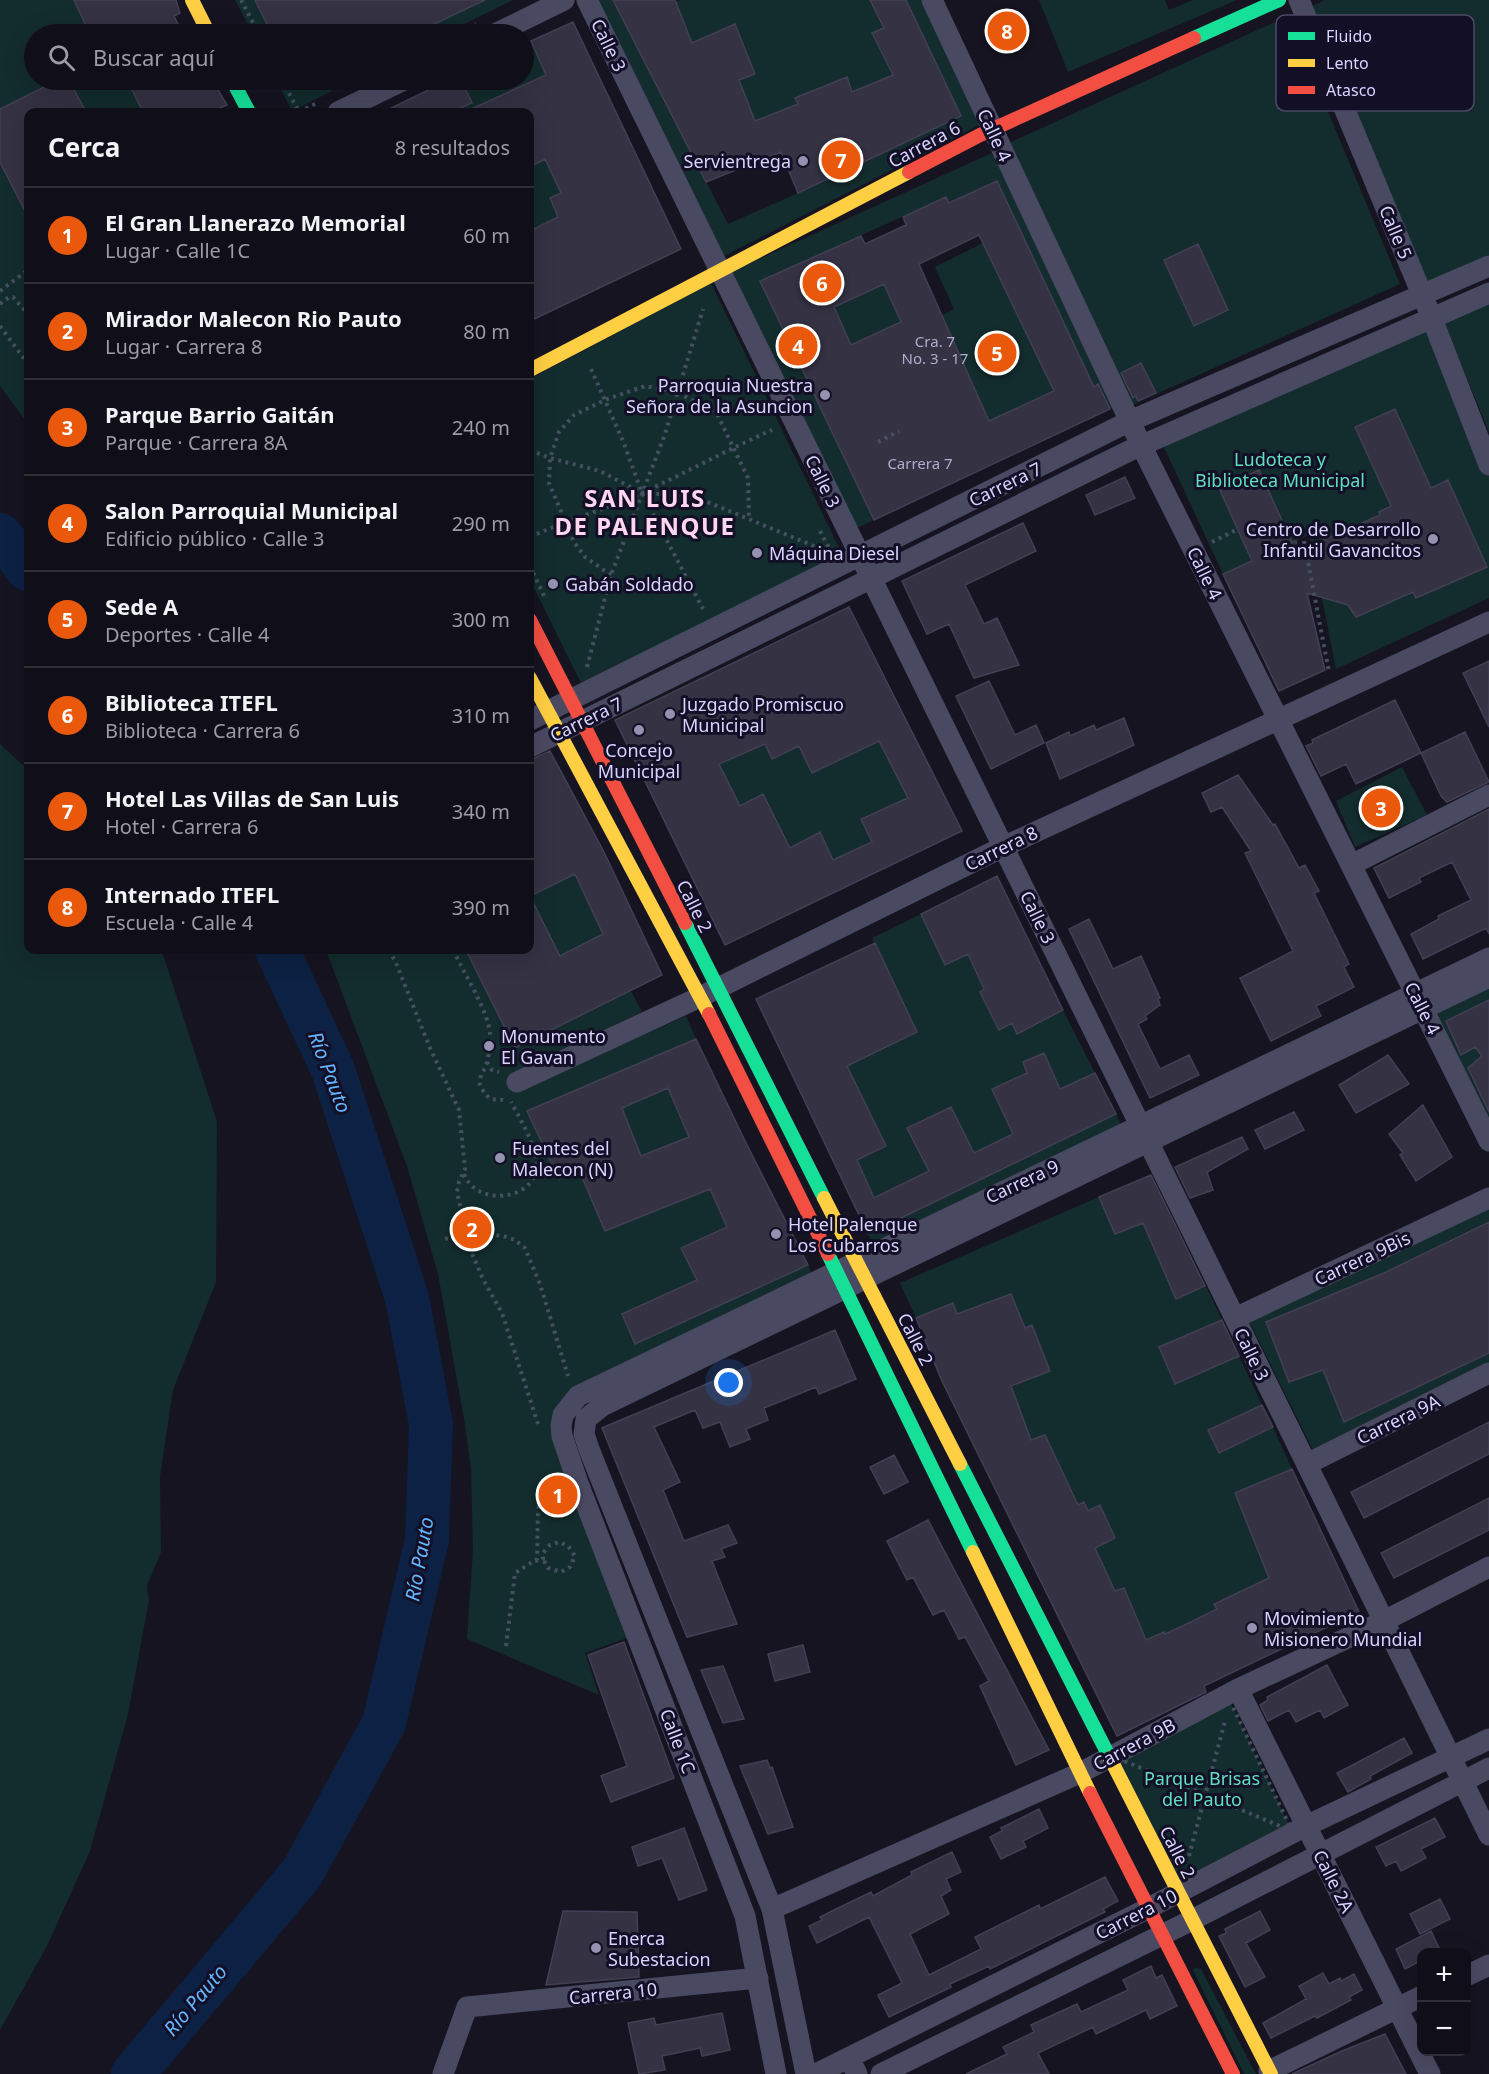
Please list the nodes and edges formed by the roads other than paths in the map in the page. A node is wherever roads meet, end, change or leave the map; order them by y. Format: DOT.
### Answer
graph roads {
  1 [pos="192,0"];
  2 [pos="564,0"];
  3 [pos="587,0"];
  4 [pos="932,0"];
  5 [pos="1280,0"];
  6 [pos="1299,0"];
  7 [pos="1305,15"];
  8 [pos="204,24"];
  9 [pos="515,24"];
  10 [pos="237,90"];
  11 [pos="384,90"];
  12 [pos="247,108"];
  13 [pos="346,108"];
  14 [pos="1345,111"];
  15 [pos="993,129"];
  16 [pos="1489,266"];
  17 [pos="720,272"];
  18 [pos="1489,292"];
  19 [pos="1421,294"];
  20 [pos="1431,316"];
  21 [pos="534,368"];
  22 [pos="1130,421"];
  23 [pos="1141,445"];
  24 [pos="1489,465"];
  25 [pos="860,556"];
  26 [pos="871,577"];
  27 [pos="1489,622"];
  28 [pos="534,628"];
  29 [pos="534,696"];
  30 [pos="570,699"];
  31 [pos="538,715"];
  32 [pos="1278,718"];
  33 [pos="581,721"];
  34 [pos="558,733"];
  35 [pos="534,745"];
  36 [pos="1489,795"];
  37 [pos="1003,847"];
  38 [pos="1351,865"];
  39 [pos="1489,958"];
  40 [pos="1489,977"];
  41 [pos="708,993"];
  42 [pos="1420,1001"];
  43 [pos="518,1082"];
  44 [pos="1144,1133"];
  45 [pos="1489,1141"];
  46 [pos="1489,1198"];
  47 [pos="860,1269"];
  48 [pos="840,1279"];
  49 [pos="1235,1318"];
  50 [pos="1489,1374"];
  51 [pos="562,1415"];
  52 [pos="586,1419"];
  53 [pos="1307,1464"];
  54 [pos="1489,1567"];
  55 [pos="1384,1621"];
  56 [pos="1234,1695"];
  57 [pos="1489,1739"];
  58 [pos="1451,1758"];
  59 [pos="1116,1762"];
  60 [pos="1489,1768"];
  61 [pos="1080,1773"];
  62 [pos="1463,1782"];
  63 [pos="1299,1829"];
  64 [pos="1489,1835"];
  65 [pos="1320,1854"];
  66 [pos="1178,1893"];
  67 [pos="1149,1908"];
  68 [pos="772,1909"];
  69 [pos="1192,1920"];
  70 [pos="1162,1935"];
  71 [pos="1489,1965"];
  72 [pos="1471,1974"];
  73 [pos="758,1978"];
  74 [pos="1417,1998"];
  75 [pos="1396,2007"];
  76 [pos="853,2066"];
  77 [pos="1270,2073"];
  78 [pos="443,2074"];
  79 [pos="776,2074"];
  80 [pos="806,2074"];
  81 [pos="816,2074"];
  82 [pos="882,2074"];
  83 [pos="1233,2074"];
  84 [pos="1430,2074"];
  1 -- 8 [label="street"];
  2 -- 9 [label="street"];
  3 -- 17 [label="street, Calle 3"];
  4 -- 15 [label="street, Calle 4"];
  5 -- 15 [label="street, Carrera 6"];
  6 -- 7 [label="street, Calle 5"];
  10 -- 12 [label="street"];
  11 -- 13 [label="street"];
  14 -- 19 [label="street, Calle 5"];
  15 -- 17 [label="street, Carrera 6"];
  15 -- 22 [label="street, Calle 4"];
  16 -- 19 [label="street, Carrera 7"];
  17 -- 21 [label="street, Carrera 6"];
  17 -- 25 [label="street, Calle 3"];
  18 -- 20 [label="street, Carrera 7"];
  19 -- 20 [label="street, Calle 5"];
  19 -- 22 [label="street, Carrera 7"];
  20 -- 23 [label="street, Carrera 7"];
  20 -- 24 [label="street, Calle 5"];
  22 -- 23 [label="street, Calle 4"];
  22 -- 25 [label="street, Carrera 7"];
  23 -- 26 [label="street, Carrera 7"];
  23 -- 32 [label="street, Calle 4"];
  25 -- 26 [label="street, Calle 3"];
  25 -- 30 [label="street, Carrera 7"];
  26 -- 33 [label="street, Carrera 7"];
  26 -- 37 [label="street, Calle 3"];
  27 -- 32 [label="street, Carrera 8"];
  28 -- 30 [label="street, Calle 2"];
  29 -- 31 [label="street, Calle 2"];
  30 -- 31 [label="street, Carrera 7"];
  30 -- 33 [label="street, Calle 2"];
  31 -- 34 [label="street, Calle 2"];
  32 -- 37 [label="street, Carrera 8"];
  32 -- 38 [label="street, Calle 4"];
  33 -- 34 [label="street, Carrera 7"];
  33 -- 41 [label="street, Calle 2"];
  34 -- 35 [label="street, Carrera 7"];
  34 -- 41 [label="street, Calle 2"];
  36 -- 38 [label="street"];
  37 -- 41 [label="street, Carrera 8"];
  37 -- 44 [label="street, Calle 3"];
  38 -- 42 [label="street, Calle 4"];
  39 -- 42 [label="street, Carrera 9"];
  40 -- 42 [label="street, Carrera 9"];
  41 -- 43 [label="street, Carrera 8"];
  41 -- 47 [label="street, Calle 2"];
  41 -- 48 [label="street, Calle 2"];
  42 -- 44 [label="street, Carrera 9"];
  42 -- 45 [label="street, Calle 4"];
  44 -- 47 [label="street, Carrera 9"];
  44 -- 49 [label="street, Calle 3"];
  46 -- 49 [label="street, Carrera 9Bis"];
  47 -- 48 [label="street, Carrera 9"];
  47 -- 59 [label="street, Calle 2"];
  48 -- 51 [label="street, Carrera 9"];
  48 -- 52 [label="street, Carrera 9"];
  48 -- 61 [label="street, Calle 2"];
  49 -- 53 [label="street, Calle 3"];
  50 -- 53 [label="street, Carrera 9A"];
  51 -- 73 [label="street, Calle 1C"];
  52 -- 68 [label="street, Calle 1C"];
  53 -- 55 [label="street, Calle 3"];
  54 -- 55 [label="street, Carrera 9B"];
  55 -- 56 [label="street, Carrera 9B"];
  55 -- 58 [label="street, Calle 3"];
  56 -- 59 [label="street, Carrera 9B"];
  56 -- 63 [label="street, Calle 2A"];
  57 -- 58 [label="street, Carrera 10"];
  58 -- 62 [label="street, Calle 3"];
  58 -- 63 [label="street, Carrera 10"];
  59 -- 61 [label="street, Carrera 9B"];
  59 -- 66 [label="street, Calle 2"];
  60 -- 62 [label="street, Carrera 10"];
  61 -- 67 [label="street, Calle 2"];
  61 -- 68 [label="street, Carrera 9B"];
  62 -- 64 [label="street, Calle 3"];
  62 -- 65 [label="street, Carrera 10"];
  63 -- 65 [label="street, Calle 2A"];
  63 -- 66 [label="street, Carrera 10"];
  65 -- 69 [label="street, Carrera 10"];
  65 -- 75 [label="street, Calle 2A"];
  66 -- 67 [label="street, Carrera 10"];
  66 -- 69 [label="street, Calle 2"];
  67 -- 70 [label="street, Calle 2"];
  67 -- 76 [label="street, Carrera 10"];
  68 -- 80 [label="street, Calle 1C"];
  69 -- 70 [label="street, Carrera 10"];
  69 -- 77 [label="street, Calle 2"];
  70 -- 82 [label="street, Carrera 10"];
  70 -- 83 [label="street, Calle 2"];
  71 -- 72 [label="street"];
  73 -- 78 [label="street, Carrera 10"];
  73 -- 79 [label="street, Calle 1C"];
  74 -- 75 [label="street"];
  75 -- 77 [label="street"];
  75 -- 84 [label="street, Calle 2A"];
  76 -- 81 [label="street, Carrera 10"];
}
